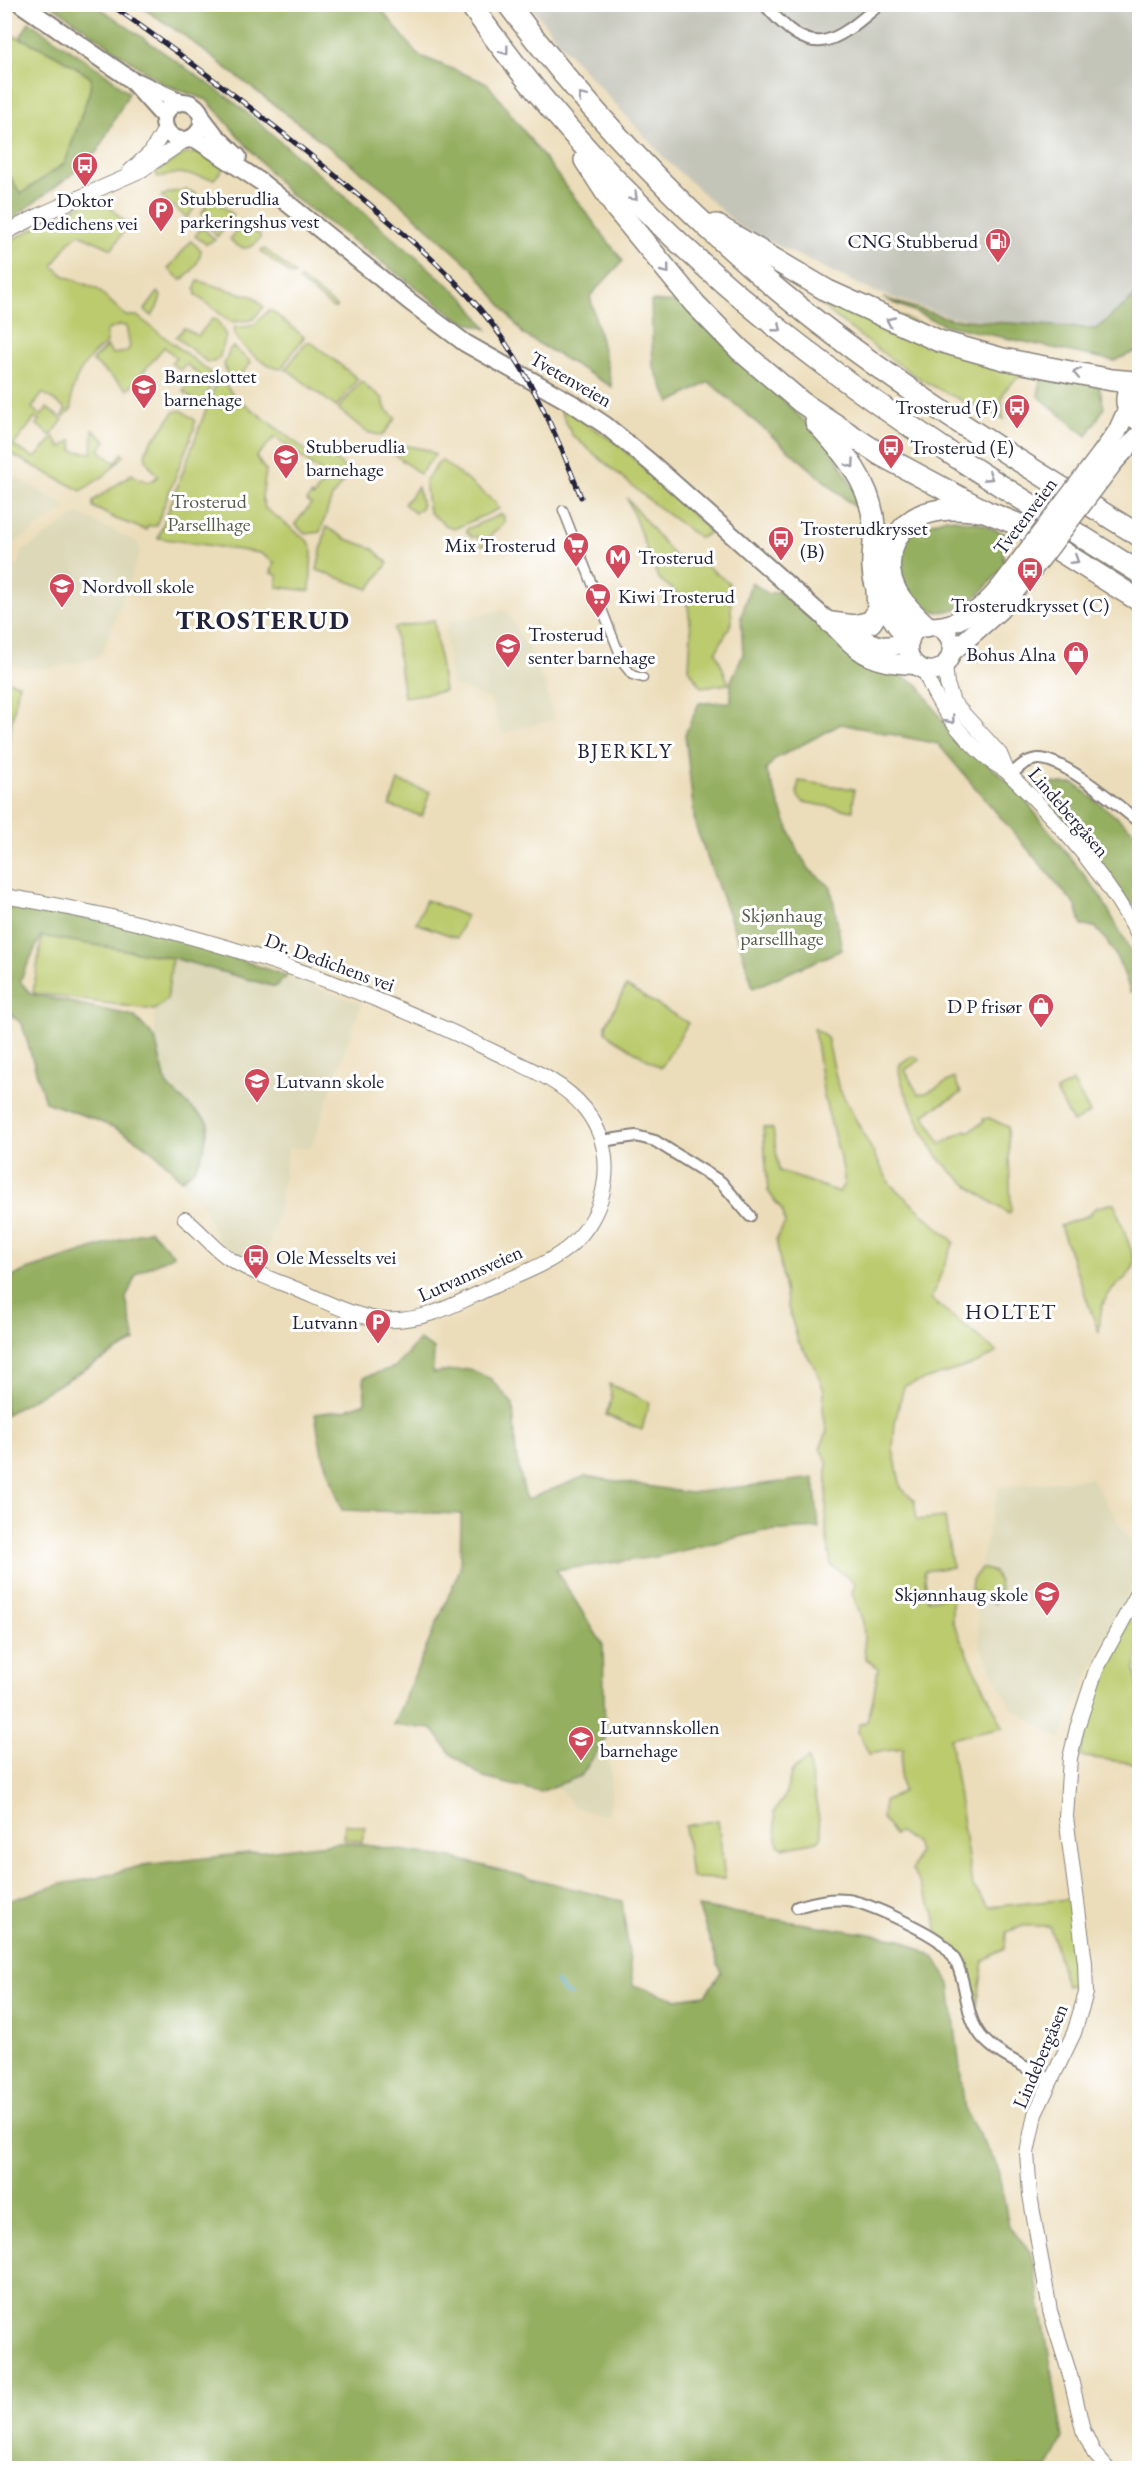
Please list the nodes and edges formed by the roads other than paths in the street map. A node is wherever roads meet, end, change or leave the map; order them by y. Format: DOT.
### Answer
graph roads {
  1 [pos="21,4"];
  2 [pos="470,4"];
  3 [pos="508,4"];
  4 [pos="764,4"];
  5 [pos="880,4"];
  6 [pos="153,96"];
  7 [pos="181,102"];
  8 [pos="551,108"];
  9 [pos="203,119"];
  10 [pos="165,123"];
  11 [pos="189,140"];
  12 [pos="124,177"];
  13 [pos="261,182"];
  14 [pos="687,208"];
  15 [pos="4,234"];
  16 [pos="1137,380"];
  17 [pos="801,402"];
  18 [pos="1133,416"];
  19 [pos="1140,434"];
  20 [pos="1108,458"];
  21 [pos="563,510"];
  22 [pos="987,512"];
  23 [pos="1140,537"];
  24 [pos="1037,550"];
  25 [pos="1140,573"];
  26 [pos="883,589"];
  27 [pos="1140,601"];
  28 [pos="833,625"];
  29 [pos="931,626"];
  30 [pos="908,642"];
  31 [pos="948,658"];
  32 [pos="919,667"];
  33 [pos="643,678"];
  34 [pos="1009,773"];
  35 [pos="1140,823"];
  36 [pos="4,896"];
  37 [pos="1140,939"];
  38 [pos="602,1141"];
  39 [pos="750,1216"];
  40 [pos="184,1219"];
  41 [pos="1140,1589"];
  42 [pos="797,1907"];
  43 [pos="1050,2080"];
  44 [pos="1107,2469"];
  1 -- 6 [label="main road"];
  2 -- 8 [label="highway, one-way"];
  14 -- 3 [label="highway, one-way"];
  4 -- 5 [label="street"];
  6 -- 7 [label="main road"];
  6 -- 10 [label="main road"];
  7 -- 9 [label="main road"];
  7 -- 10 [label="main road"];
  8 -- 17 [label="highway, one-way"];
  8 -- 25 [label="highway, one-way"];
  9 -- 11 [label="main road"];
  9 -- 13 [label="main road, Tvetenveien"];
  10 -- 11 [label="main road"];
  10 -- 12 [label="street"];
  11 -- 12 [label="street"];
  11 -- 13 [label="main road, Tvetenveien"];
  12 -- 15 [label="street"];
  13 -- 28 [label="main road, Tvetenveien"];
  16 -- 14 [label="highway, one-way"];
  14 -- 23 [label="highway"];
  16 -- 18 [label="highway, Tvetenveien"];
  17 -- 22 [label="highway"];
  17 -- 26 [label="highway, one-way"];
  18 -- 20 [label="highway, Tvetenveien"];
  19 -- 20 [label="highway, Tvetenveien"];
  20 -- 24 [label="highway, Tvetenveien, bridge"];
  21 -- 33 [label="street"];
  22 -- 26 [label="highway"];
  22 -- 27 [label="highway, one-way"];
  24 -- 29 [label="highway, Tvetenveien"];
  24 -- 31 [label="highway, Tvetenveien"];
  26 -- 28 [label="highway"];
  26 -- 29 [label="highway"];
  26 -- 30 [label="highway"];
  28 -- 30 [label="highway, Tvetenveien"];
  28 -- 32 [label="highway, Tvetenveien"];
  29 -- 30 [label="highway, Tvetenveien"];
  29 -- 31 [label="highway"];
  30 -- 32 [label="highway"];
  31 -- 32 [label="highway, Tvetenveien"];
  31 -- 34 [label="street, Lindebergåsen"];
  32 -- 34 [label="street, Lindebergåsen, one-way"];
  34 -- 35 [label="street"];
  34 -- 37 [label="street, Lindebergåsen"];
  36 -- 38 [label="street, Dr. Dedichens vei"];
  38 -- 39 [label="street"];
  38 -- 40 [label="street, Lutvannsveien"];
  41 -- 43 [label="street, Lindebergåsen"];
  42 -- 43 [label="street"];
  43 -- 44 [label="street, Lindebergåsen"];
}
